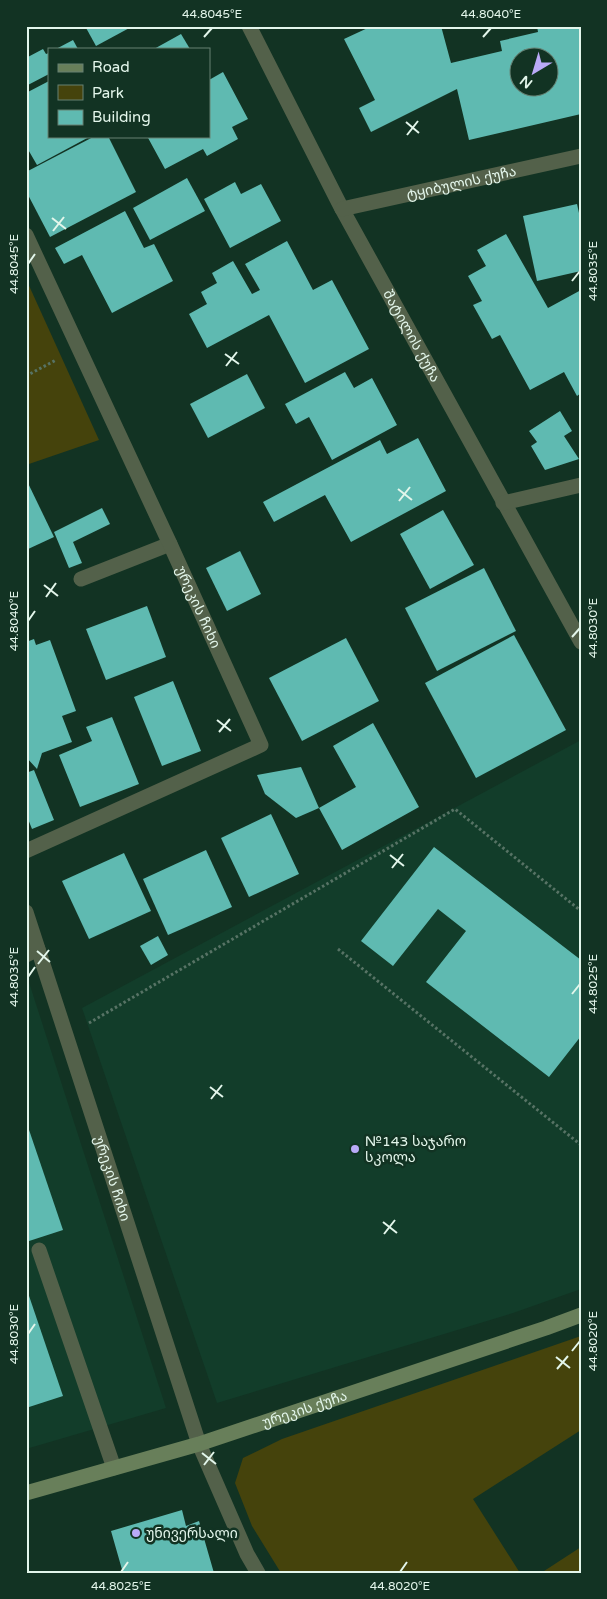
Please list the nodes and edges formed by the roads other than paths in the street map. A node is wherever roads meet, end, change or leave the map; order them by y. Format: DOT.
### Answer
graph roads {
  1 [pos="249,26"];
  2 [pos="581,156"];
  3 [pos="342,208"];
  4 [pos="26,236"];
  5 [pos="581,485"];
  6 [pos="503,503"];
  7 [pos="170,544"];
  8 [pos="81,579"];
  9 [pos="581,642"];
  10 [pos="26,851"];
  11 [pos="26,912"];
  12 [pos="32,952"];
  13 [pos="39,1250"];
  14 [pos="581,1315"];
  15 [pos="200,1444"];
  16 [pos="114,1468"];
  17 [pos="26,1493"];
  18 [pos="258,1573"];
  1 -- 3 [label="street, შატილის ქუჩა"];
  2 -- 3 [label="street, ტყიბულის ქუჩა"];
  3 -- 6 [label="street, შატილის ქუჩა"];
  4 -- 7 [label="street, ურეკის ჩიხი"];
  5 -- 6 [label="street"];
  6 -- 9 [label="street, შატილის ქუჩა"];
  7 -- 8 [label="street"];
  7 -- 10 [label="street, ურეკის ჩიხი"];
  11 -- 12 [label="street, ურეკის ჩიხი"];
  12 -- 15 [label="street, ურეკის ჩიხი"];
  13 -- 16 [label="street"];
  14 -- 15 [label="street, ურეკის ქუჩა"];
  15 -- 16 [label="street, ურეკის ქუჩა"];
  15 -- 18 [label="street, ურეკის ჩიხი"];
  16 -- 17 [label="street, ურეკის ქუჩა"];
}
